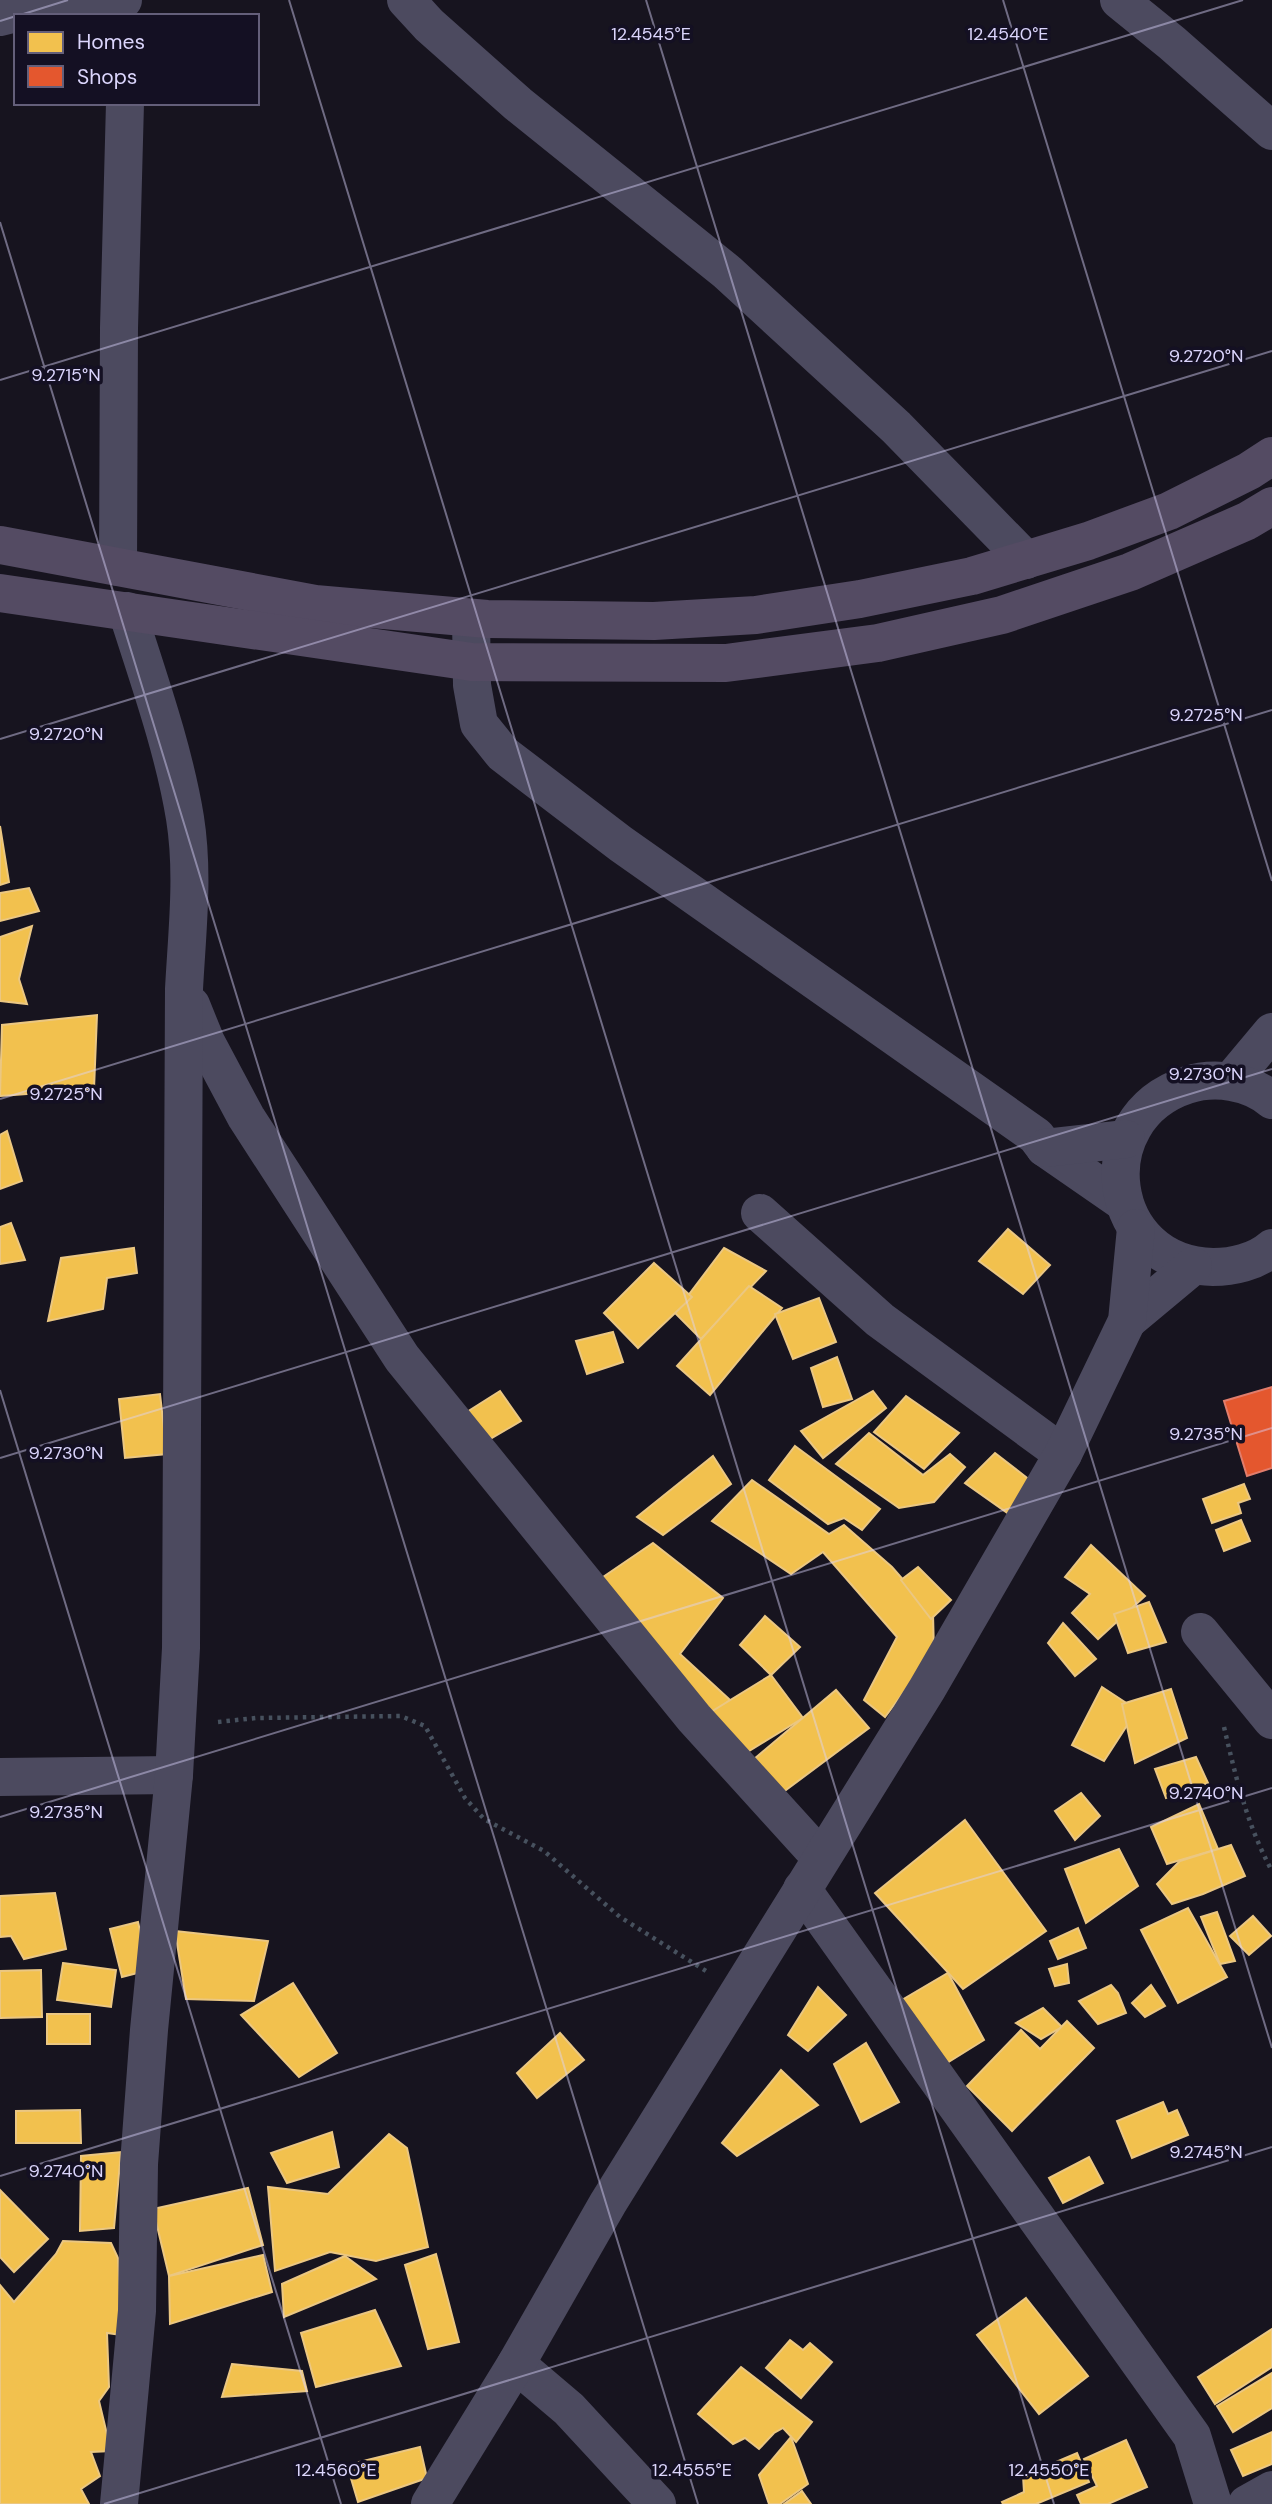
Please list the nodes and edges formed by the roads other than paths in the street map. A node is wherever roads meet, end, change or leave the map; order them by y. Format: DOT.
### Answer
graph roads {
  1 [pos="123,0"];
  2 [pos="406,0"];
  3 [pos="1119,0"];
  4 [pos="0,17"];
  5 [pos="125,105"];
  6 [pos="1272,131"];
  7 [pos="1272,456"];
  8 [pos="1272,506"];
  9 [pos="0,545"];
  10 [pos="1026,560"];
  11 [pos="118,567"];
  12 [pos="0,593"];
  13 [pos="128,611"];
  14 [pos="471,618"];
  15 [pos="472,662"];
  16 [pos="184,989"];
  17 [pos="1272,1032"];
  18 [pos="1231,1081"];
  19 [pos="1272,1100"];
  20 [pos="1126,1139"];
  21 [pos="1045,1148"];
  22 [pos="761,1213"];
  23 [pos="1130,1215"];
  24 [pos="1270,1254"];
  25 [pos="1193,1266"];
  26 [pos="1128,1321"];
  27 [pos="1063,1454"];
  28 [pos="1200,1632"];
  29 [pos="1272,1720"];
  30 [pos="174,1775"];
  31 [pos="0,1777"];
  32 [pos="812,1874"];
  33 [pos="516,2364"];
  34 [pos="1272,2490"];
  35 [pos="118,2504"];
  36 [pos="430,2504"];
  37 [pos="657,2504"];
  38 [pos="1213,2504"];
  39 [pos="1247,2504"];
  1 -- 4 [label="street"];
  2 -- 10 [label="street"];
  3 -- 6 [label="street"];
  5 -- 11 [label="street"];
  7 -- 10 [label="main road"];
  8 -- 15 [label="main road"];
  9 -- 11 [label="main road"];
  10 -- 14 [label="main road"];
  11 -- 14 [label="main road"];
  12 -- 13 [label="main road"];
  13 -- 15 [label="main road"];
  13 -- 16 [label="street"];
  14 -- 15 [label="street"];
  15 -- 21 [label="street"];
  16 -- 30 [label="street"];
  16 -- 32 [label="street"];
  17 -- 18 [label="street"];
  18 -- 19 [label="street"];
  18 -- 20 [label="street"];
  20 -- 21 [label="street"];
  20 -- 23 [label="street"];
  21 -- 23 [label="street"];
  22 -- 27 [label="street"];
  23 -- 25 [label="street"];
  23 -- 26 [label="street"];
  24 -- 25 [label="street"];
  25 -- 26 [label="street"];
  26 -- 27 [label="street"];
  27 -- 32 [label="street"];
  28 -- 29 [label="street"];
  30 -- 31 [label="street"];
  30 -- 35 [label="street"];
  32 -- 33 [label="street"];
  32 -- 38 [label="street"];
  33 -- 36 [label="street"];
  33 -- 37 [label="street"];
  34 -- 39 [label="street"];
}
